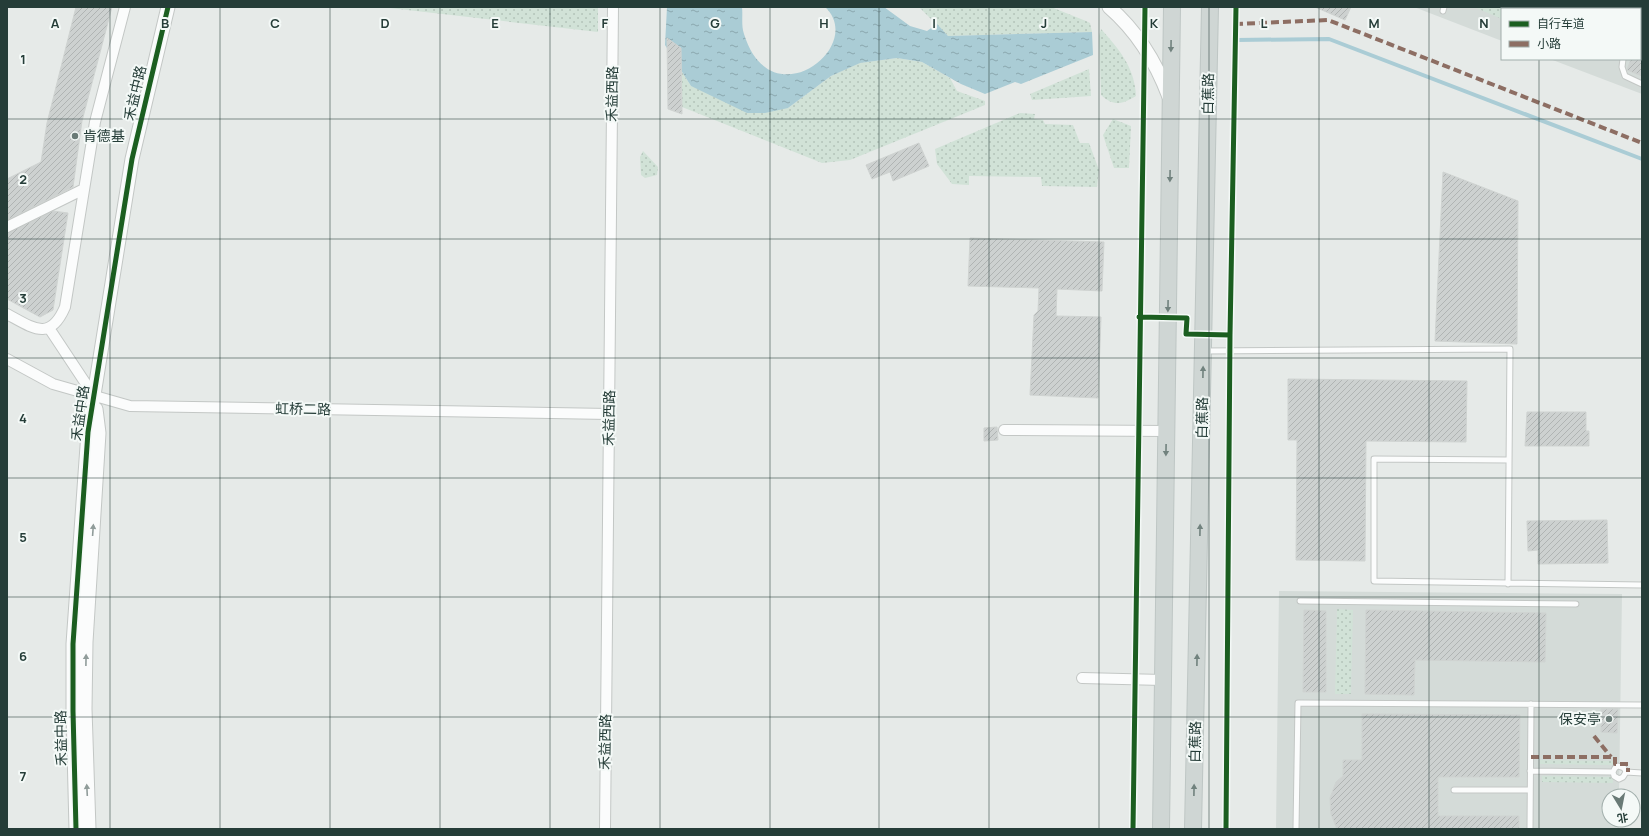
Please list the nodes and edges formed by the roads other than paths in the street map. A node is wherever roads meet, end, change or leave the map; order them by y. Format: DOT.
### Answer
graph roads {
  1 [pos="125,7"];
  2 [pos="168,7"];
  3 [pos="613,7"];
  4 [pos="1108,7"];
  5 [pos="1172,7"];
  6 [pos="1210,7"];
  7 [pos="1624,60"];
  8 [pos="1642,84"];
  9 [pos="1171,101"];
  10 [pos="84,189"];
  11 [pos="7,227"];
  12 [pos="7,314"];
  13 [pos="49,328"];
  14 [pos="1204,351"];
  15 [pos="7,359"];
  16 [pos="94,396"];
  17 [pos="609,414"];
  18 [pos="1004,430"];
  19 [pos="1166,431"];
  20 [pos="1509,460"];
  21 [pos="1508,584"];
  22 [pos="1642,585"];
  23 [pos="1300,601"];
  24 [pos="1576,604"];
  25 [pos="1082,678"];
  26 [pos="1163,680"];
  27 [pos="1531,704"];
  28 [pos="1642,705"];
  29 [pos="1530,771"];
  30 [pos="1613,772"];
  31 [pos="1626,772"];
  32 [pos="1642,773"];
  33 [pos="1454,790"];
  34 [pos="1530,790"];
  35 [pos="76,829"];
  36 [pos="89,829"];
  37 [pos="605,829"];
  38 [pos="1161,829"];
  39 [pos="1193,829"];
  40 [pos="1296,829"];
  41 [pos="1530,829"];
  1 -- 10 [label="street"];
  2 -- 16 [label="street, 禾益中路"];
  3 -- 17 [label="street, 禾益西路"];
  4 -- 9 [label="street"];
  5 -- 9 [label="main road, one-way"];
  6 -- 14 [label="main road, 白蕉路"];
  7 -- 8 [label="lane"];
  9 -- 19 [label="main road, one-way"];
  10 -- 11 [label="street"];
  10 -- 13 [label="street"];
  12 -- 13 [label="street"];
  13 -- 16 [label="street"];
  14 -- 20 [label="lane"];
  39 -- 14 [label="main road, 白蕉路, one-way"];
  15 -- 16 [label="street, 虹桥二路"];
  16 -- 17 [label="street, 虹桥二路"];
  16 -- 35 [label="street, 禾益中路"];
  36 -- 16 [label="street, 禾益中路, one-way"];
  17 -- 37 [label="street, 禾益西路"];
  18 -- 19 [label="street"];
  19 -- 26 [label="main road, one-way"];
  20 -- 21 [label="lane"];
  20 -- 21 [label="lane"];
  21 -- 22 [label="lane"];
  23 -- 24 [label="lane"];
  25 -- 26 [label="street"];
  26 -- 38 [label="main road"];
  27 -- 28 [label="lane"];
  27 -- 29 [label="lane"];
  27 -- 40 [label="lane"];
  29 -- 30 [label="lane"];
  29 -- 34 [label="lane"];
  30 -- 31 [label="lane"];
  30 -- 31 [label="lane"];
  31 -- 32 [label="lane"];
  33 -- 34 [label="lane"];
  34 -- 41 [label="lane"];
}
